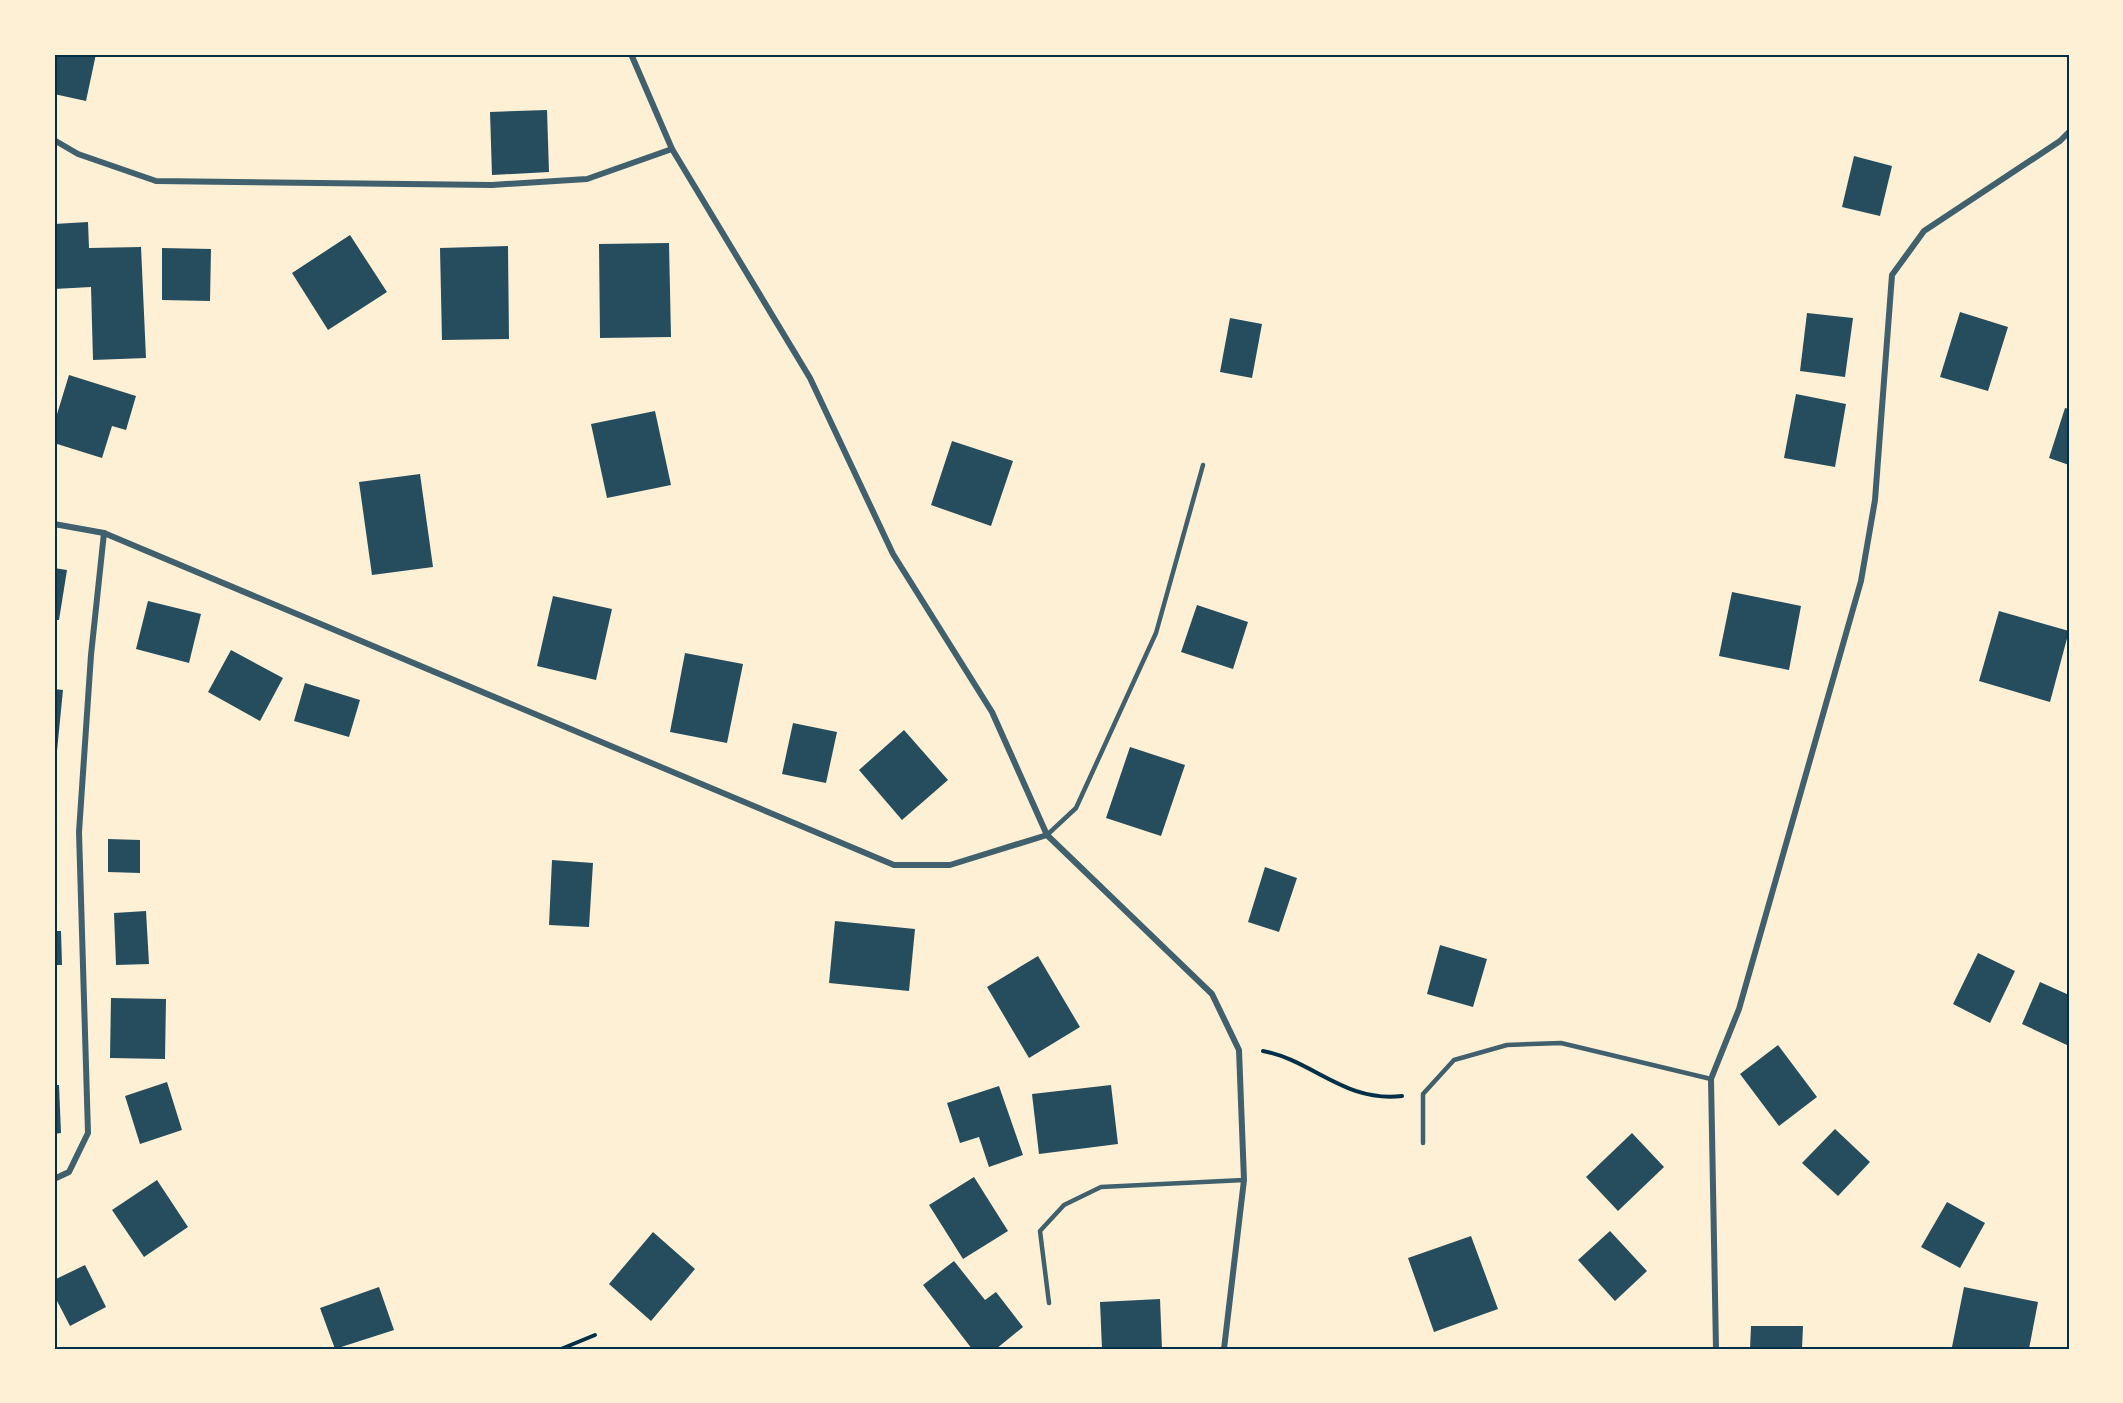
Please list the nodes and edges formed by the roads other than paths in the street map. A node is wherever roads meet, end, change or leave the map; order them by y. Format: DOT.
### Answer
graph roads {
  1 [pos="631,54"];
  2 [pos="2069,132"];
  3 [pos="54,140"];
  4 [pos="672,149"];
  5 [pos="1203,465"];
  6 [pos="54,524"];
  7 [pos="104,533"];
  8 [pos="1047,835"];
  9 [pos="1711,1079"];
  10 [pos="1423,1143"];
  11 [pos="54,1179"];
  12 [pos="1244,1180"];
  13 [pos="1049,1303"];
  14 [pos="1224,1349"];
  15 [pos="1716,1349"];
  1 -- 4 [label="street"];
  2 -- 9 [label="street"];
  3 -- 4 [label="street"];
  4 -- 8 [label="street"];
  5 -- 8 [label="lane"];
  6 -- 7 [label="street"];
  7 -- 8 [label="street"];
  7 -- 11 [label="street"];
  8 -- 12 [label="street"];
  9 -- 10 [label="lane"];
  9 -- 15 [label="street"];
  12 -- 13 [label="lane"];
  12 -- 14 [label="street"];
}
